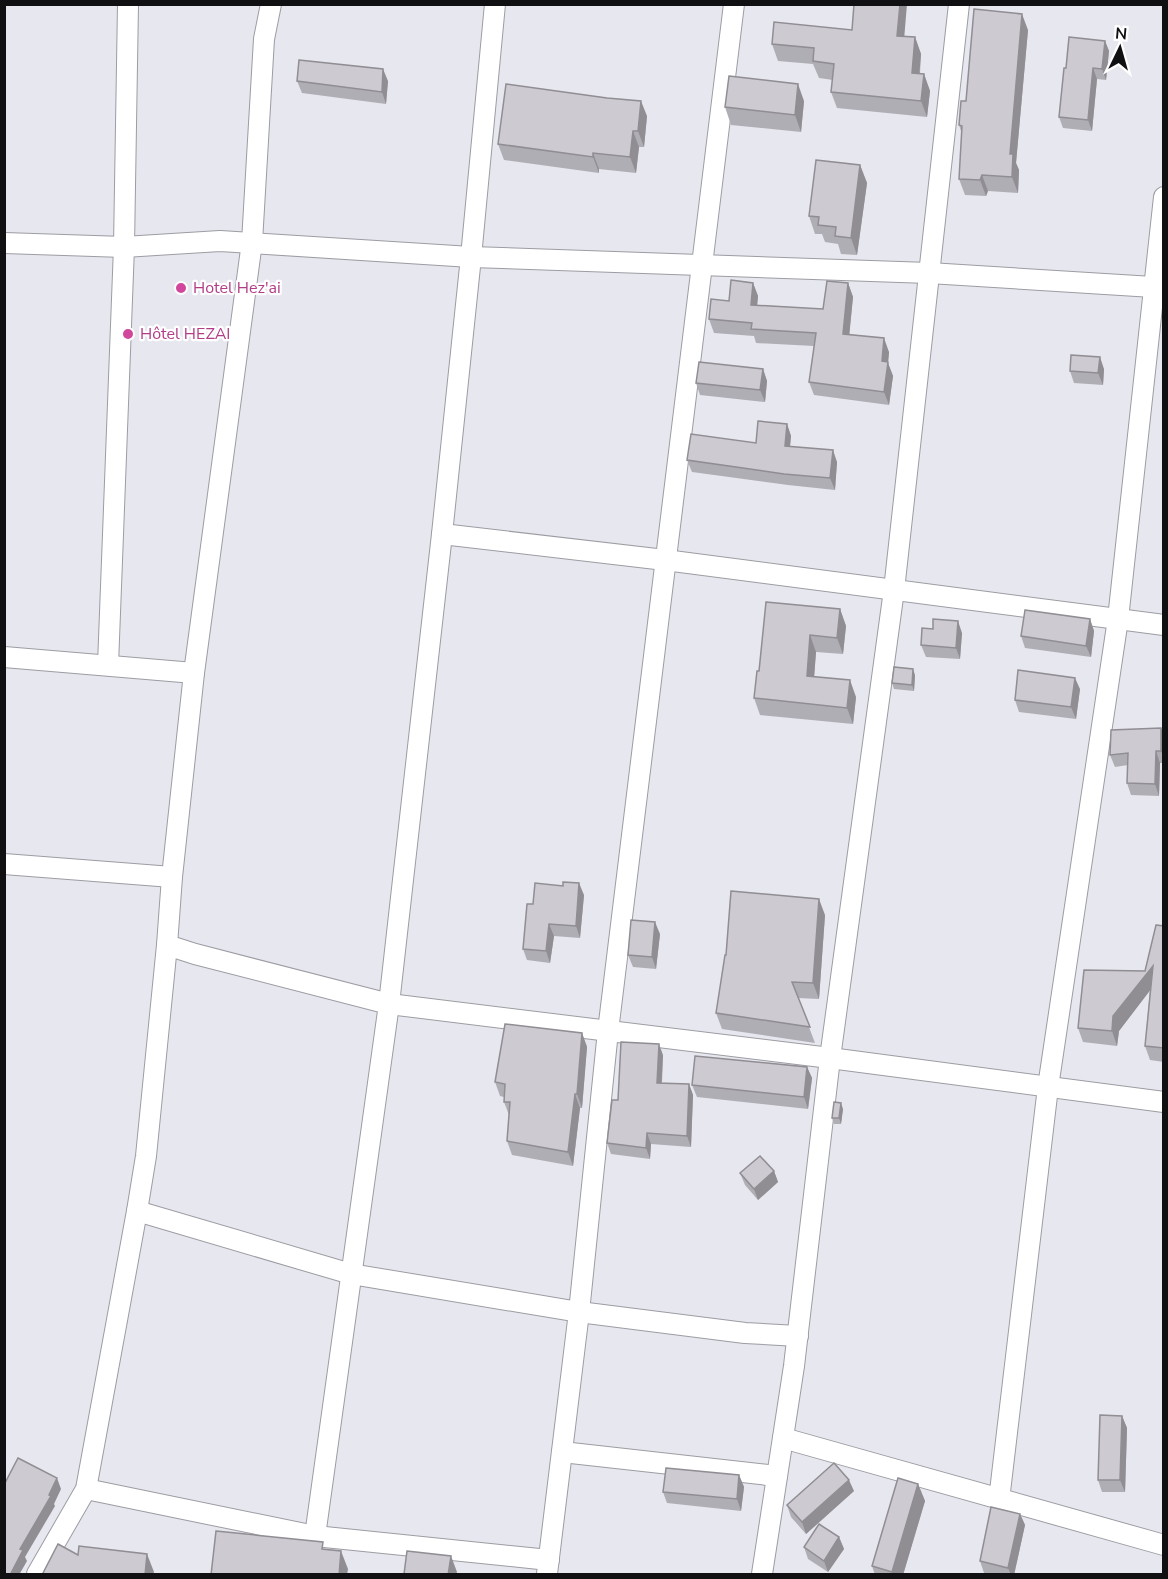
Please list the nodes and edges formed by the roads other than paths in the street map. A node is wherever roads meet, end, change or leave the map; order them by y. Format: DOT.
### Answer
graph roads {
  1 [pos="128,4"];
  2 [pos="271,4"];
  3 [pos="495,4"];
  4 [pos="734,4"];
  5 [pos="959,4"];
  6 [pos="1164,197"];
  7 [pos="252,242"];
  8 [pos="4,243"];
  9 [pos="124,248"];
  10 [pos="471,257"];
  11 [pos="703,265"];
  12 [pos="928,273"];
  13 [pos="1153,287"];
  14 [pos="442,534"];
  15 [pos="665,560"];
  16 [pos="894,590"];
  17 [pos="1118,619"];
  18 [pos="1164,625"];
  19 [pos="4,657"];
  20 [pos="108,665"];
  21 [pos="194,673"];
  22 [pos="4,864"];
  23 [pos="171,877"];
  24 [pos="167,945"];
  25 [pos="389,1004"];
  26 [pos="608,1031"];
  27 [pos="830,1058"];
  28 [pos="1048,1087"];
  29 [pos="1164,1102"];
  30 [pos="137,1211"];
  31 [pos="351,1274"];
  32 [pos="579,1312"];
  33 [pos="798,1336"];
  34 [pos="783,1438"];
  35 [pos="562,1452"];
  36 [pos="777,1476"];
  37 [pos="86,1490"];
  38 [pos="999,1500"];
  39 [pos="315,1536"];
  40 [pos="1164,1545"];
  41 [pos="548,1568"];
  42 [pos="38,1575"];
  43 [pos="762,1575"];
  1 -- 9 [label="street"];
  2 -- 7 [label="street"];
  3 -- 10 [label="street"];
  4 -- 11 [label="street"];
  5 -- 12 [label="street"];
  6 -- 13 [label="street"];
  7 -- 9 [label="street"];
  7 -- 10 [label="street"];
  7 -- 21 [label="street"];
  8 -- 9 [label="street"];
  9 -- 20 [label="street"];
  10 -- 11 [label="street"];
  10 -- 14 [label="street"];
  11 -- 12 [label="street"];
  11 -- 15 [label="street"];
  12 -- 13 [label="street"];
  12 -- 16 [label="street"];
  13 -- 17 [label="street"];
  14 -- 15 [label="street"];
  14 -- 25 [label="street"];
  15 -- 16 [label="street"];
  15 -- 26 [label="street"];
  16 -- 17 [label="street"];
  16 -- 27 [label="street"];
  17 -- 18 [label="street"];
  17 -- 28 [label="street"];
  19 -- 20 [label="street"];
  20 -- 21 [label="street"];
  21 -- 23 [label="street"];
  22 -- 23 [label="street"];
  23 -- 24 [label="street"];
  24 -- 25 [label="street"];
  24 -- 30 [label="street"];
  25 -- 26 [label="street"];
  25 -- 31 [label="street"];
  26 -- 27 [label="street"];
  26 -- 32 [label="street"];
  27 -- 28 [label="street"];
  27 -- 33 [label="street"];
  28 -- 29 [label="street"];
  28 -- 38 [label="street"];
  30 -- 31 [label="street"];
  30 -- 37 [label="street"];
  31 -- 32 [label="street"];
  31 -- 39 [label="street"];
  32 -- 33 [label="street"];
  32 -- 35 [label="street"];
  33 -- 34 [label="street"];
  34 -- 36 [label="street"];
  34 -- 38 [label="street"];
  35 -- 36 [label="street"];
  35 -- 41 [label="street"];
  36 -- 43 [label="street"];
  37 -- 39 [label="street"];
  37 -- 42 [label="street"];
  38 -- 40 [label="street"];
  39 -- 41 [label="street"];
}
